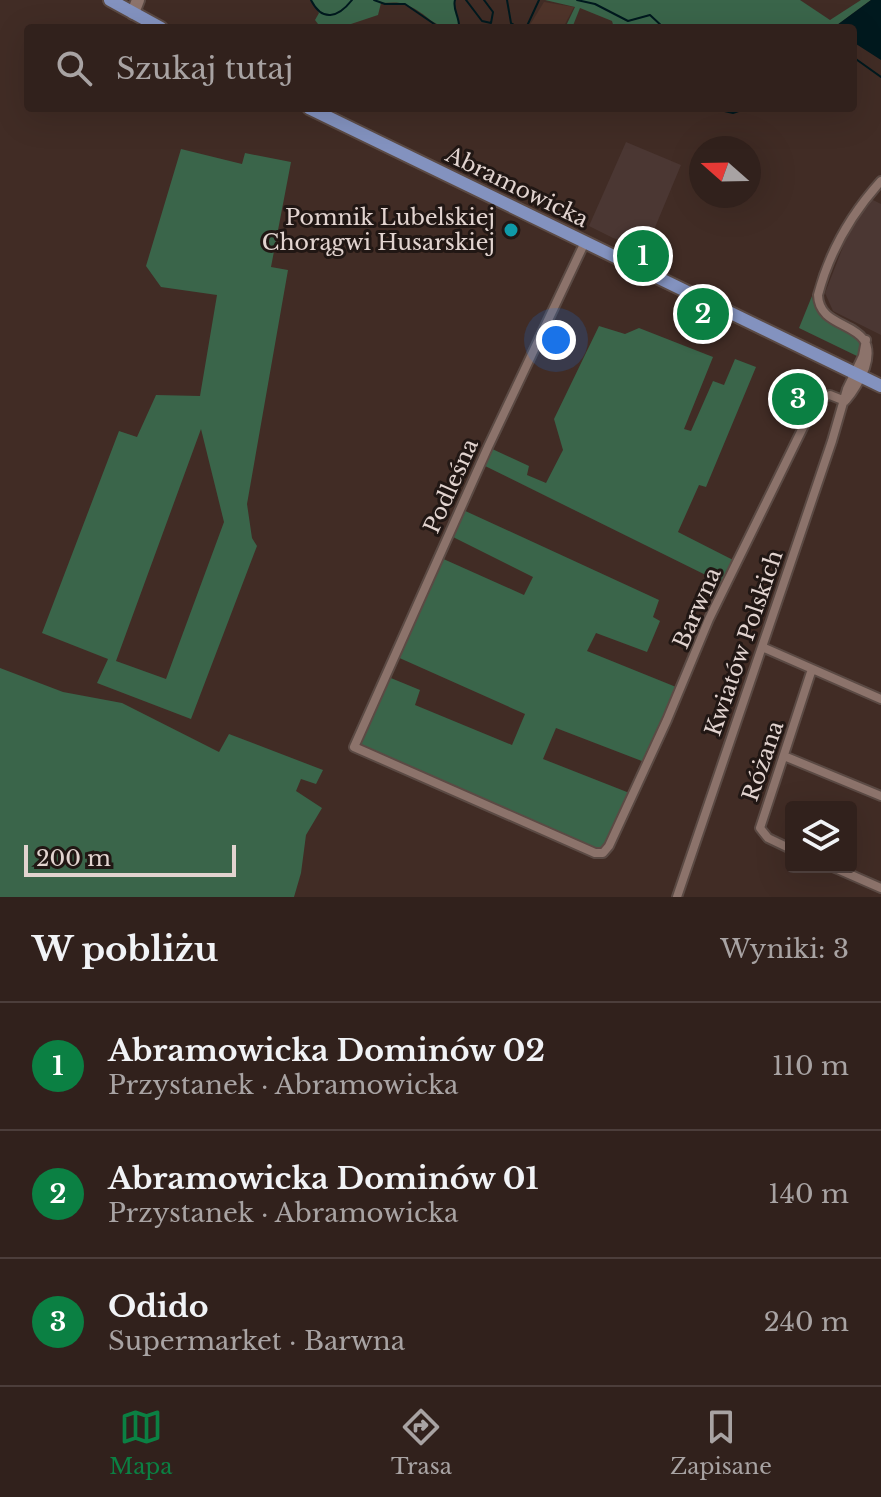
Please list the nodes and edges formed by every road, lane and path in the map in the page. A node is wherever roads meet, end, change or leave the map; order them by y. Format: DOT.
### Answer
graph roads {
  1 [pos="110,0"];
  2 [pos="135,6"];
  3 [pos="156,24"];
  4 [pos="317,112"];
  5 [pos="881,181"];
  6 [pos="585,242"];
  7 [pos="858,375"];
  8 [pos="881,386"];
  9 [pos="845,401"];
  10 [pos="762,647"];
  11 [pos="812,669"];
  12 [pos="881,699"];
  13 [pos="784,756"];
  14 [pos="881,796"];
  15 [pos="785,846"];
  16 [pos="595,853"];
  17 [pos="847,873"];
  18 [pos="881,888"];
  19 [pos="677,897"];
  1 -- 2 [label="main road"];
  2 -- 3 [label="main road"];
  4 -- 6 [label="main road, Abramowicka"];
  5 -- 7 [label="street, Kwiatów Polskich"];
  6 -- 7 [label="main road, Abramowicka"];
  6 -- 16 [label="street, Podleśna"];
  7 -- 8 [label="main road, Abramowicka"];
  7 -- 9 [label="street, Kwiatów Polskich"];
  9 -- 10 [label="street, Kwiatów Polskich"];
  9 -- 16 [label="street, Barwna"];
  10 -- 11 [label="street"];
  10 -- 19 [label="street, Kwiatów Polskich"];
  11 -- 12 [label="street"];
  11 -- 13 [label="street, Różana"];
  13 -- 14 [label="street"];
  13 -- 15 [label="street, Różana"];
  17 -- 18 [label="street"];
}
